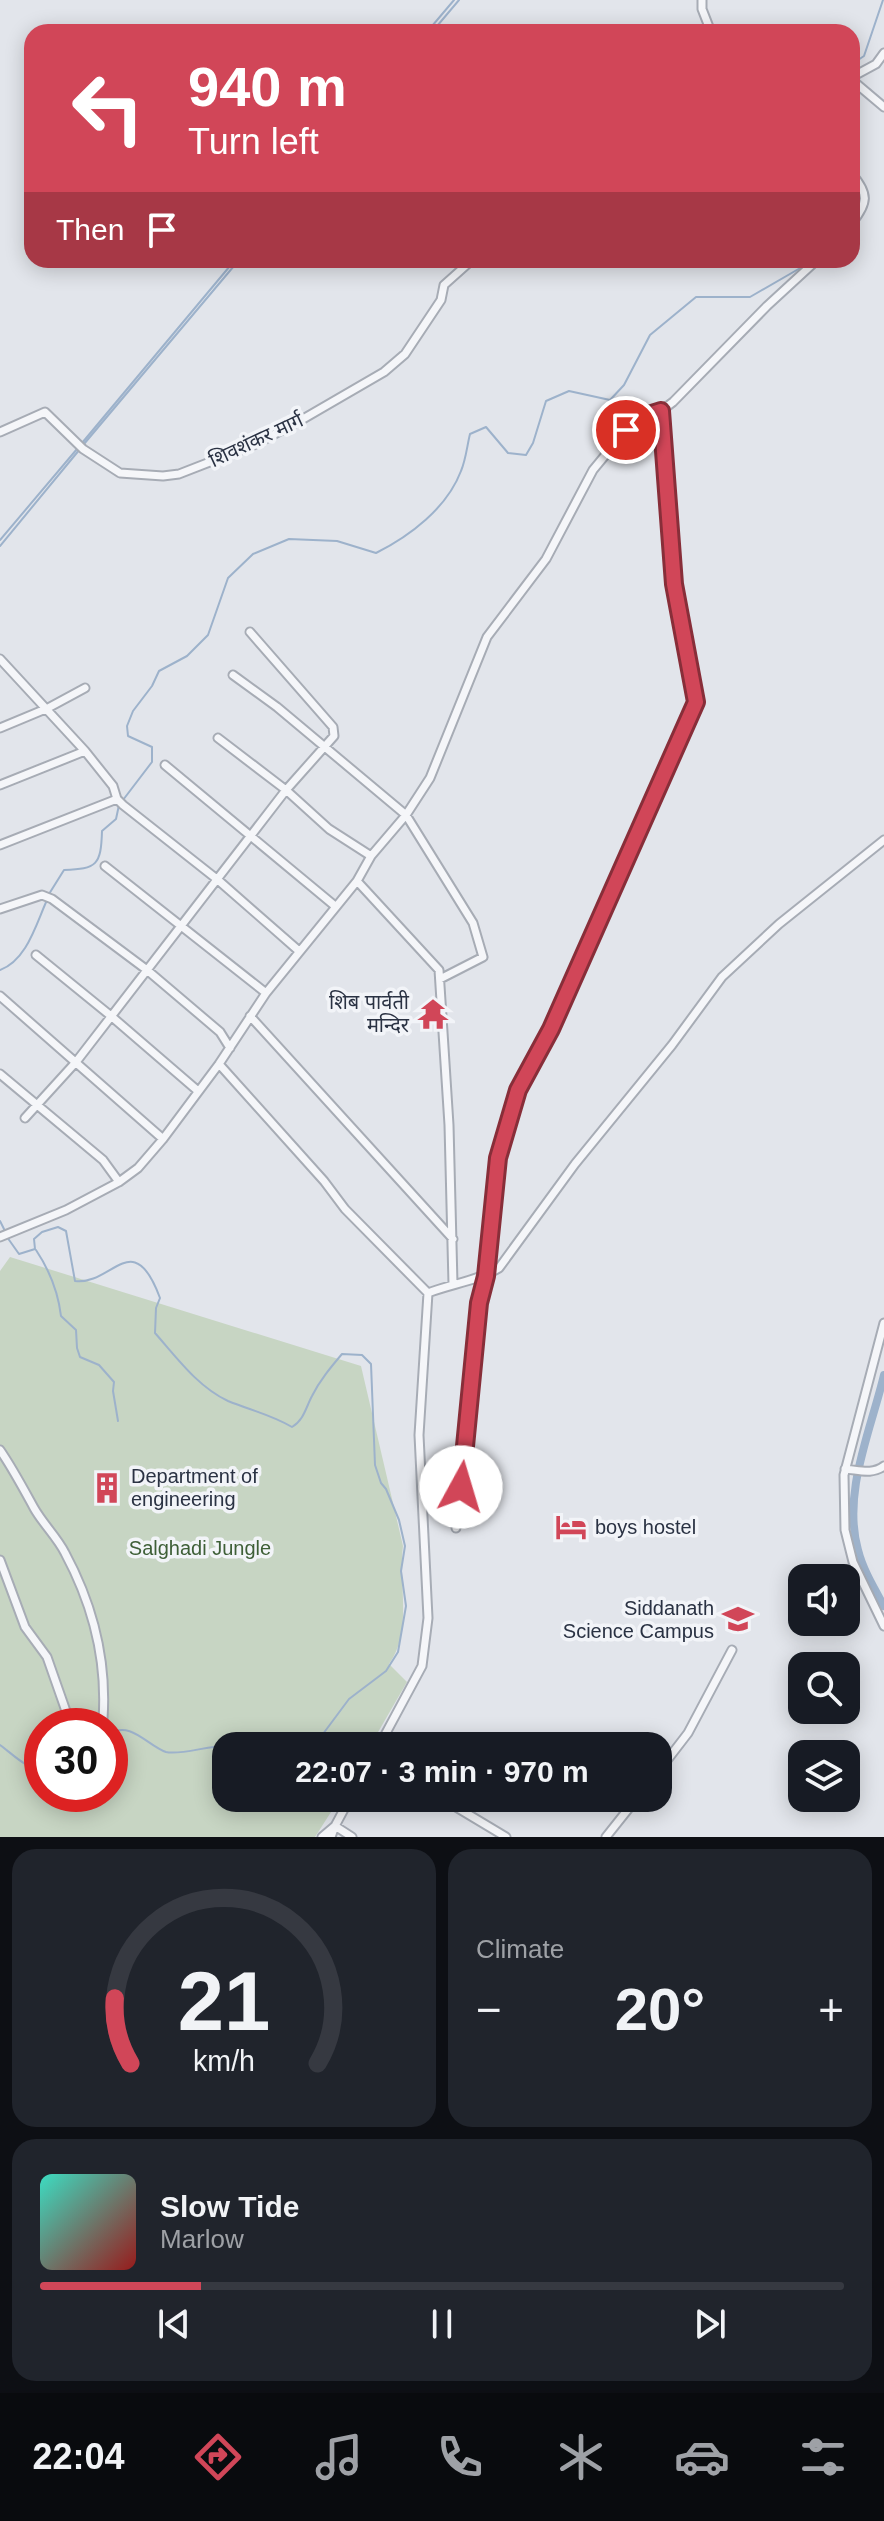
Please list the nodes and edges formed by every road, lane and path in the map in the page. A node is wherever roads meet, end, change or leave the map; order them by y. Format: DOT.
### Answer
graph roads {
  1 [pos="702,0"];
  2 [pos="708,24"];
  3 [pos="884,53"];
  4 [pos="860,73"];
  5 [pos="860,85"];
  6 [pos="884,107"];
  7 [pos="860,185"];
  8 [pos="860,213"];
  9 [pos="463,268"];
  10 [pos="808,268"];
  11 [pos="661,411"];
  12 [pos="0,432"];
  13 [pos="250,632"];
  14 [pos="2,663"];
  15 [pos="233,675"];
  16 [pos="85,688"];
  17 [pos="48,708"];
  18 [pos="0,728"];
  19 [pos="218,738"];
  20 [pos="325,747"];
  21 [pos="85,751"];
  22 [pos="165,765"];
  23 [pos="0,785"];
  24 [pos="286,790"];
  25 [pos="120,802"];
  26 [pos="406,815"];
  27 [pos="251,837"];
  28 [pos="884,840"];
  29 [pos="0,845"];
  30 [pos="371,856"];
  31 [pos="105,866"];
  32 [pos="218,880"];
  33 [pos="357,881"];
  34 [pos="335,906"];
  35 [pos="0,909"];
  36 [pos="182,925"];
  37 [pos="299,951"];
  38 [pos="36,955"];
  39 [pos="147,970"];
  40 [pos="440,979"];
  41 [pos="266,993"];
  42 [pos="0,996"];
  43 [pos="111,1016"];
  44 [pos="250,1016"];
  45 [pos="230,1048"];
  46 [pos="76,1062"];
  47 [pos="219,1064"];
  48 [pos="0,1074"];
  49 [pos="198,1091"];
  50 [pos="38,1105"];
  51 [pos="25,1118"];
  52 [pos="163,1139"];
  53 [pos="119,1182"];
  54 [pos="0,1237"];
  55 [pos="453,1239"];
  56 [pos="486,1276"];
  57 [pos="453,1284"];
  58 [pos="428,1293"];
  59 [pos="884,1323"];
  60 [pos="0,1450"];
  61 [pos="884,1466"];
  62 [pos="848,1470"];
  63 [pos="456,1528"];
  64 [pos="0,1560"];
  65 [pos="884,1626"];
  66 [pos="732,1650"];
  67 [pos="65,1708"];
  68 [pos="104,1708"];
  69 [pos="387,1732"];
  70 [pos="672,1754"];
  71 [pos="342,1812"];
  72 [pos="464,1812"];
  73 [pos="626,1812"];
  74 [pos="335,1826"];
  75 [pos="322,1837"];
  76 [pos="331,1837"];
  77 [pos="352,1837"];
  78 [pos="506,1837"];
  79 [pos="606,1837"];
  1 -- 2 [label="street"];
  3 -- 4 [label="street"];
  5 -- 6 [label="street"];
  7 -- 8 [label="street"];
  9 -- 12 [label="street, शिवशंकर मार्ग"];
  10 -- 11 [label="street"];
  11 -- 26 [label="street"];
  11 -- 56 [label="street"];
  13 -- 20 [label="street"];
  14 -- 17 [label="street"];
  15 -- 20 [label="street"];
  16 -- 17 [label="street"];
  17 -- 18 [label="street"];
  17 -- 21 [label="street"];
  19 -- 24 [label="street"];
  20 -- 24 [label="street"];
  20 -- 26 [label="street"];
  21 -- 23 [label="street"];
  21 -- 25 [label="street"];
  22 -- 27 [label="street"];
  24 -- 27 [label="street"];
  24 -- 30 [label="street"];
  25 -- 29 [label="street"];
  25 -- 32 [label="street"];
  26 -- 30 [label="street"];
  26 -- 40 [label="street"];
  27 -- 32 [label="street"];
  27 -- 34 [label="street"];
  28 -- 56 [label="street"];
  30 -- 33 [label="street"];
  31 -- 36 [label="street"];
  32 -- 36 [label="street"];
  32 -- 37 [label="street"];
  33 -- 34 [label="street"];
  33 -- 40 [label="street"];
  34 -- 37 [label="street"];
  35 -- 39 [label="street"];
  36 -- 39 [label="street"];
  36 -- 41 [label="street"];
  37 -- 41 [label="street"];
  38 -- 43 [label="street"];
  39 -- 43 [label="street"];
  39 -- 45 [label="street"];
  40 -- 55 [label="street"];
  41 -- 44 [label="street"];
  42 -- 46 [label="street"];
  43 -- 46 [label="street"];
  43 -- 49 [label="street"];
  44 -- 45 [label="street"];
  44 -- 55 [label="street"];
  45 -- 47 [label="street"];
  46 -- 50 [label="street"];
  46 -- 52 [label="street"];
  47 -- 49 [label="street"];
  47 -- 58 [label="street"];
  48 -- 50 [label="street"];
  49 -- 52 [label="street"];
  50 -- 51 [label="street"];
  50 -- 53 [label="street"];
  52 -- 53 [label="street"];
  53 -- 54 [label="street"];
  55 -- 57 [label="street"];
  56 -- 57 [label="street"];
  56 -- 63 [label="street"];
  57 -- 58 [label="street"];
  58 -- 69 [label="street"];
  59 -- 62 [label="street"];
  60 -- 68 [label="street"];
  61 -- 62 [label="street"];
  62 -- 65 [label="street"];
  64 -- 67 [label="street"];
  66 -- 70 [label="street"];
  71 -- 74 [label="street"];
  72 -- 78 [label="street"];
  73 -- 79 [label="street"];
  74 -- 75 [label="street"];
  74 -- 76 [label="street"];
  74 -- 77 [label="street"];
}
